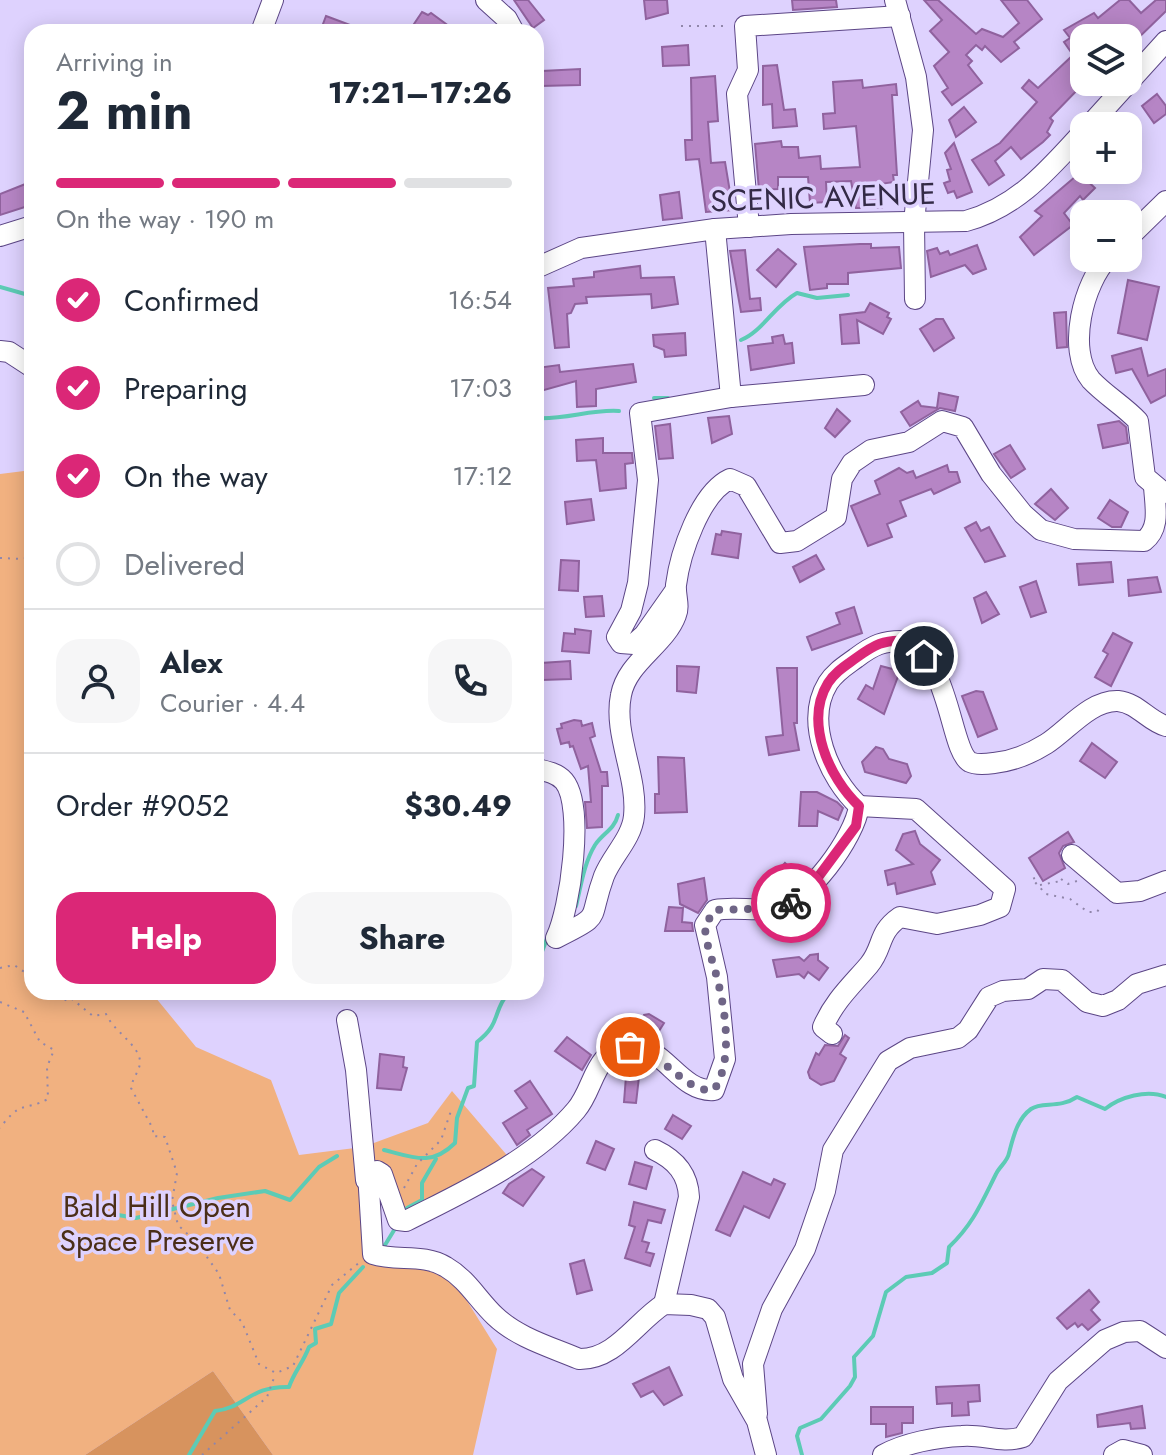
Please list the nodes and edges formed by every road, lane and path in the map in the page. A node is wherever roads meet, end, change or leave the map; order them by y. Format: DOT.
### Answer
graph roads {
  1 [pos="273,0"];
  2 [pos="486,0"];
  3 [pos="898,8"];
  4 [pos="264,24"];
  5 [pos="510,24"];
  6 [pos="681,26"];
  7 [pos="745,26"];
  8 [pos="1166,41"];
  9 [pos="1102,112"];
  10 [pos="1070,146"];
  11 [pos="1166,201"];
  12 [pos="914,223"];
  13 [pos="1142,224"];
  14 [pos="749,227"];
  15 [pos="24,228"];
  16 [pos="715,229"];
  17 [pos="0,236"];
  18 [pos="544,264"];
  19 [pos="1097,272"];
  20 [pos="915,299"];
  21 [pos="0,351"];
  22 [pos="24,362"];
  23 [pos="864,385"];
  24 [pos="731,397"];
  25 [pos="1160,490"];
  26 [pos="0,558"];
  27 [pos="24,559"];
  28 [pos="675,591"];
  29 [pos="1166,726"];
  30 [pos="544,771"];
  31 [pos="859,806"];
  32 [pos="1072,855"];
  33 [pos="1035,878"];
  34 [pos="1062,880"];
  35 [pos="1166,881"];
  36 [pos="1039,885"];
  37 [pos="1110,889"];
  38 [pos="0,968"];
  39 [pos="24,972"];
  40 [pos="1166,975"];
  41 [pos="73,1000"];
  42 [pos="0,1002"];
  43 [pos="347,1020"];
  44 [pos="832,1034"];
  45 [pos="452,1108"];
  46 [pos="0,1128"];
  47 [pos="655,1150"];
  48 [pos="366,1180"];
  49 [pos="395,1211"];
  50 [pos="372,1252"];
  51 [pos="664,1304"];
  52 [pos="1166,1348"];
  53 [pos="276,1373"];
  54 [pos="757,1421"];
  55 [pos="202,1455"];
  56 [pos="766,1455"];
  57 [pos="883,1455"];
  58 [pos="1114,1455"];
  59 [pos="1142,1455"];
  1 -- 4 [label="street"];
  2 -- 5 [label="street"];
  3 -- 7 [label="street"];
  3 -- 12 [label="street"];
  6 -- 7 [label="path"];
  7 -- 14 [label="street"];
  8 -- 9 [label="street"];
  10 -- 12 [label="street, SCENIC AVENUE"];
  11 -- 13 [label="street"];
  12 -- 14 [label="street, SCENIC AVENUE"];
  12 -- 20 [label="street"];
  14 -- 16 [label="street, SCENIC AVENUE"];
  15 -- 17 [label="street"];
  16 -- 18 [label="street, SCENIC AVENUE"];
  16 -- 24 [label="street"];
  19 -- 25 [label="street"];
  21 -- 22 [label="street"];
  23 -- 24 [label="street"];
  24 -- 28 [label="street"];
  25 -- 28 [label="street"];
  26 -- 27 [label="path"];
  28 -- 30 [label="street"];
  29 -- 31 [label="street"];
  31 -- 44 [label="street"];
  31 -- 49 [label="street"];
  32 -- 37 [label="street"];
  33 -- 36 [label="path"];
  34 -- 36 [label="path"];
  35 -- 37 [label="street"];
  36 -- 37 [label="path"];
  38 -- 39 [label="path"];
  40 -- 54 [label="street"];
  41 -- 53 [label="path"];
  42 -- 46 [label="path"];
  43 -- 48 [label="street"];
  45 -- 49 [label="path"];
  47 -- 51 [label="street"];
  48 -- 49 [label="street"];
  48 -- 50 [label="street"];
  50 -- 51 [label="street"];
  50 -- 53 [label="path"];
  51 -- 54 [label="street"];
  52 -- 57 [label="street"];
  53 -- 55 [label="path"];
  54 -- 56 [label="street"];
  58 -- 59 [label="street"];
}
